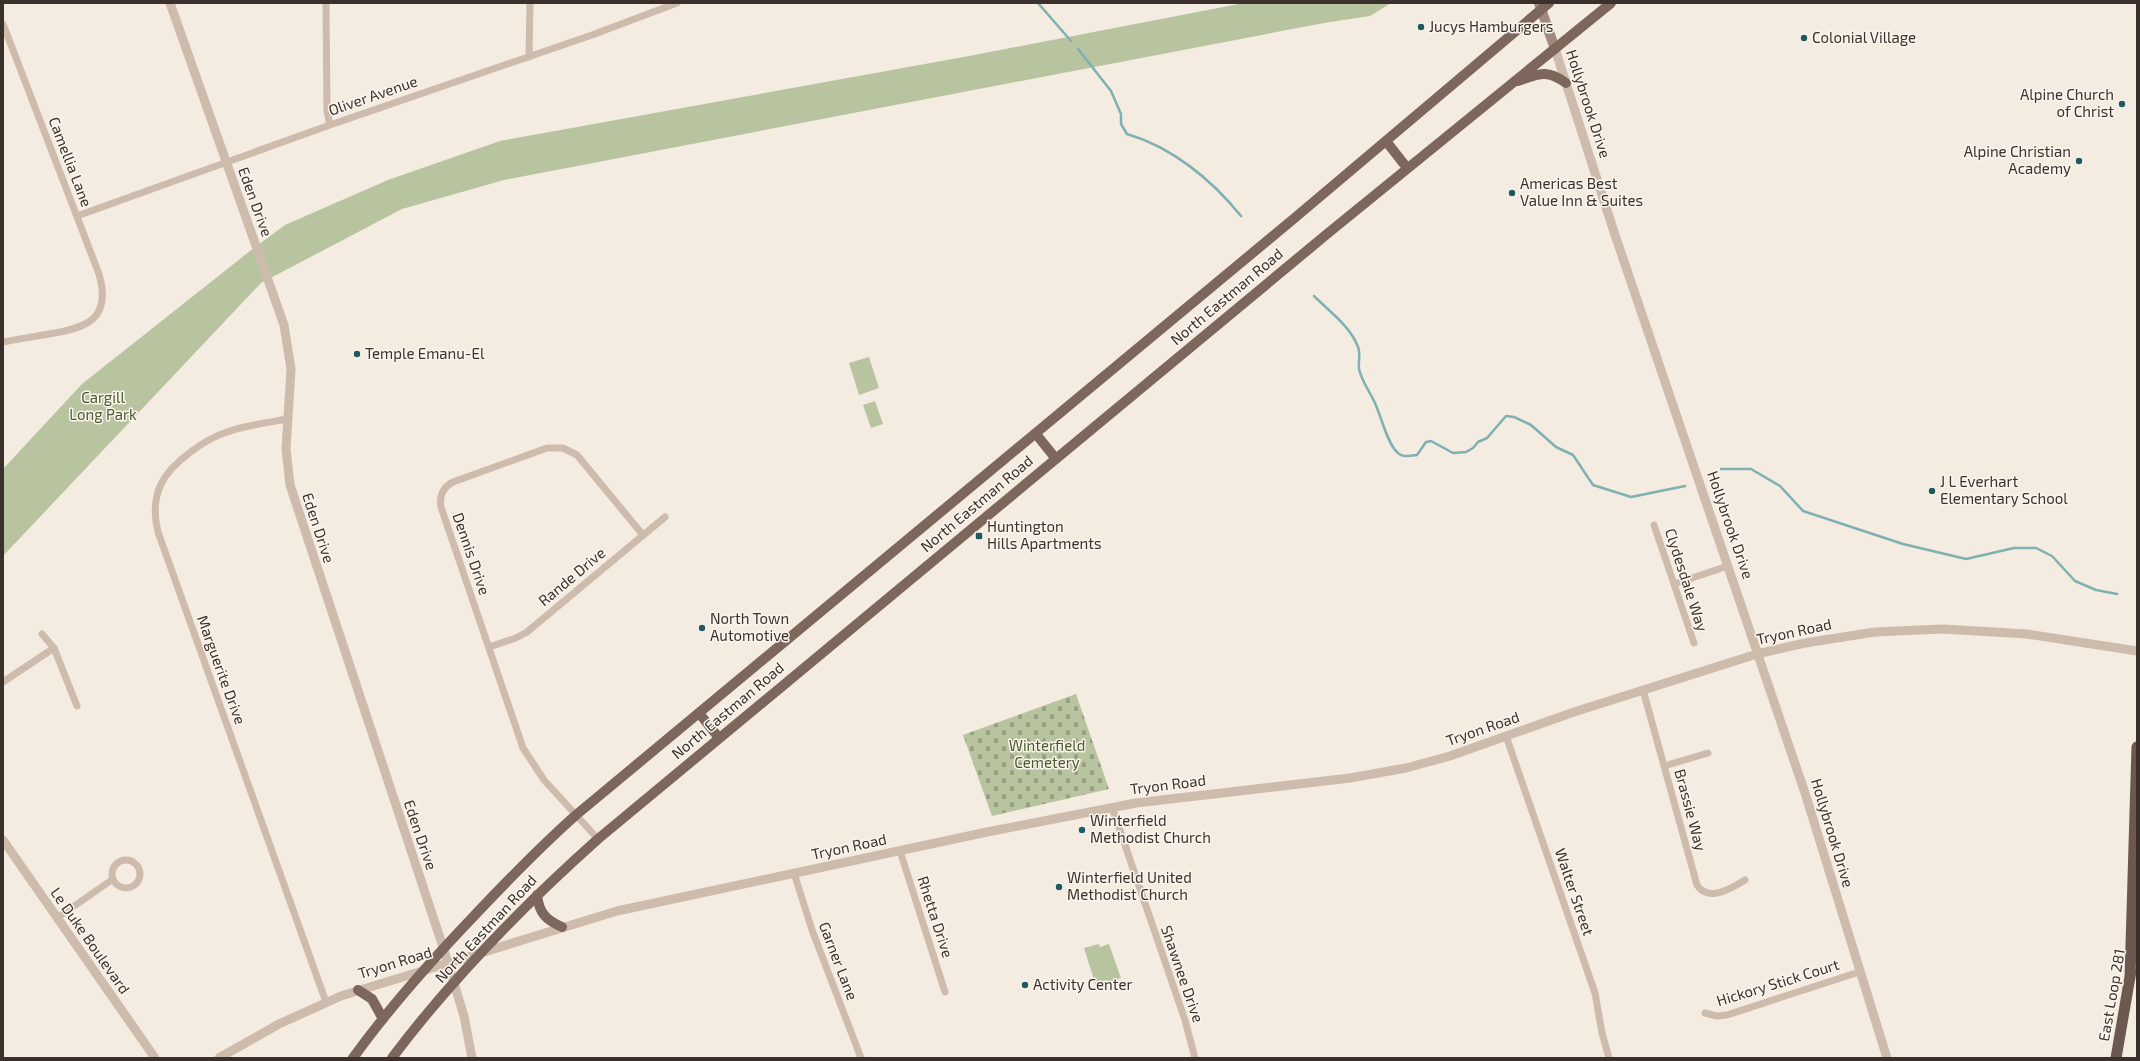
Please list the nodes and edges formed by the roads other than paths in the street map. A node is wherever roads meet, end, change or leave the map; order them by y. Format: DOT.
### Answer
graph roads {
  1 [pos="170,3"];
  2 [pos="326,3"];
  3 [pos="530,3"];
  4 [pos="677,3"];
  5 [pos="1610,3"];
  6 [pos="1543,5"];
  7 [pos="3,24"];
  8 [pos="1554,49"];
  9 [pos="529,57"];
  10 [pos="1512,83"];
  11 [pos="1566,83"];
  12 [pos="330,125"];
  13 [pos="1386,141"];
  14 [pos="226,161"];
  15 [pos="1407,168"];
  16 [pos="77,216"];
  17 [pos="3,342"];
  18 [pos="287,419"];
  19 [pos="1036,434"];
  20 [pos="1056,458"];
  21 [pos="665,517"];
  22 [pos="1654,525"];
  23 [pos="643,535"];
  24 [pos="1728,566"];
  25 [pos="1674,584"];
  26 [pos="42,634"];
  27 [pos="1694,643"];
  28 [pos="54,648"];
  29 [pos="489,648"];
  30 [pos="2137,651"];
  31 [pos="1757,654"];
  32 [pos="3,682"];
  33 [pos="1643,690"];
  34 [pos="77,706"];
  35 [pos="699,713"];
  36 [pos="1506,736"];
  37 [pos="719,738"];
  38 [pos="2137,747"];
  39 [pos="1708,753"];
  40 [pos="1664,766"];
  41 [pos="1112,807"];
  42 [pos="576,815"];
  43 [pos="598,839"];
  44 [pos="3,840"];
  45 [pos="900,851"];
  46 [pos="794,873"];
  47 [pos="113,879"];
  48 [pos="1745,880"];
  49 [pos="537,895"];
  50 [pos="57,918"];
  51 [pos="562,927"];
  52 [pos="2137,937"];
  53 [pos="443,948"];
  54 [pos="483,951"];
  55 [pos="448,962"];
  56 [pos="425,968"];
  57 [pos="1859,972"];
  58 [pos="2130,978"];
  59 [pos="454,984"];
  60 [pos="358,990"];
  61 [pos="945,992"];
  62 [pos="326,1002"];
  63 [pos="1705,1013"];
  64 [pos="383,1019"];
  65 [pos="155,1058"];
  66 [pos="219,1058"];
  67 [pos="353,1058"];
  68 [pos="392,1058"];
  69 [pos="472,1058"];
  70 [pos="861,1058"];
  71 [pos="1195,1058"];
  72 [pos="1609,1058"];
  73 [pos="1887,1058"];
  74 [pos="2116,1058"];
  1 -- 14 [label="street, Eden Drive"];
  2 -- 12 [label="street"];
  3 -- 9 [label="street"];
  4 -- 9 [label="street, Oliver Avenue"];
  5 -- 8 [label="main road, North Eastman Road"];
  6 -- 8 [label="main road, Hollybrook Drive"];
  6 -- 13 [label="main road, North Eastman Road"];
  7 -- 16 [label="street, Camellia Lane"];
  8 -- 10 [label="main road, North Eastman Road"];
  8 -- 11 [label="street, Hollybrook Drive"];
  9 -- 12 [label="street, Oliver Avenue"];
  10 -- 11 [label="main road"];
  10 -- 15 [label="main road, North Eastman Road"];
  11 -- 24 [label="street, Hollybrook Drive"];
  12 -- 14 [label="street, Oliver Avenue"];
  13 -- 15 [label="main road"];
  13 -- 19 [label="main road, North Eastman Road"];
  14 -- 16 [label="street, Oliver Avenue"];
  14 -- 18 [label="street, Eden Drive"];
  15 -- 20 [label="main road, North Eastman Road"];
  16 -- 17 [label="street, Camellia Lane"];
  18 -- 53 [label="street, Eden Drive"];
  18 -- 62 [label="street, Marguerite Drive"];
  19 -- 20 [label="main road"];
  19 -- 35 [label="main road, North Eastman Road"];
  20 -- 37 [label="main road, North Eastman Road"];
  21 -- 23 [label="street, Rande Drive"];
  22 -- 25 [label="street, Clydesdale Way"];
  23 -- 29 [label="street, Rande Drive"];
  23 -- 29 [label="street, Dennis Drive"];
  24 -- 25 [label="street"];
  24 -- 31 [label="street, Hollybrook Drive"];
  25 -- 27 [label="street, Clydesdale Way"];
  26 -- 28 [label="street"];
  28 -- 32 [label="street"];
  28 -- 34 [label="street"];
  29 -- 42 [label="street, Dennis Drive"];
  30 -- 31 [label="street, Tryon Road"];
  31 -- 33 [label="street, Tryon Road"];
  31 -- 57 [label="street, Hollybrook Drive"];
  33 -- 36 [label="street, Tryon Road"];
  33 -- 40 [label="street, Brassie Way"];
  35 -- 37 [label="main road"];
  35 -- 42 [label="main road, North Eastman Road"];
  36 -- 41 [label="street, Tryon Road"];
  36 -- 72 [label="street, Walter Street"];
  37 -- 43 [label="main road, North Eastman Road"];
  38 -- 58 [label="highway"];
  39 -- 40 [label="street"];
  40 -- 48 [label="street, Brassie Way"];
  41 -- 45 [label="street, Tryon Road"];
  41 -- 71 [label="street, Shawnee Drive"];
  42 -- 43 [label="street, Dennis Drive"];
  42 -- 53 [label="main road, North Eastman Road"];
  43 -- 49 [label="main road, North Eastman Road"];
  44 -- 50 [label="street, Le Duke Boulevard"];
  45 -- 46 [label="street, Tryon Road"];
  45 -- 61 [label="street, Rhetta Drive"];
  46 -- 51 [label="street, Tryon Road"];
  46 -- 70 [label="street, Garner Lane"];
  47 -- 47 [label="street"];
  47 -- 50 [label="street"];
  49 -- 51 [label="main road"];
  49 -- 54 [label="main road, North Eastman Road"];
  50 -- 65 [label="street, Le Duke Boulevard"];
  51 -- 54 [label="street, Tryon Road"];
  52 -- 58 [label="highway, East Loop 281"];
  53 -- 55 [label="street, Eden Drive"];
  53 -- 56 [label="main road, North Eastman Road"];
  54 -- 55 [label="street, Tryon Road"];
  54 -- 59 [label="main road, North Eastman Road"];
  55 -- 56 [label="street, Tryon Road"];
  55 -- 59 [label="street, Eden Drive"];
  56 -- 60 [label="street, Tryon Road"];
  56 -- 64 [label="main road, North Eastman Road"];
  57 -- 63 [label="street, Hickory Stick Court"];
  57 -- 73 [label="street, Hollybrook Drive"];
  58 -- 74 [label="highway, East Loop 281"];
  59 -- 68 [label="main road, North Eastman Road"];
  59 -- 69 [label="street, Eden Drive"];
  60 -- 62 [label="street, Tryon Road"];
  60 -- 64 [label="main road"];
  62 -- 66 [label="street, Tryon Road"];
  64 -- 67 [label="main road, North Eastman Road"];
}
